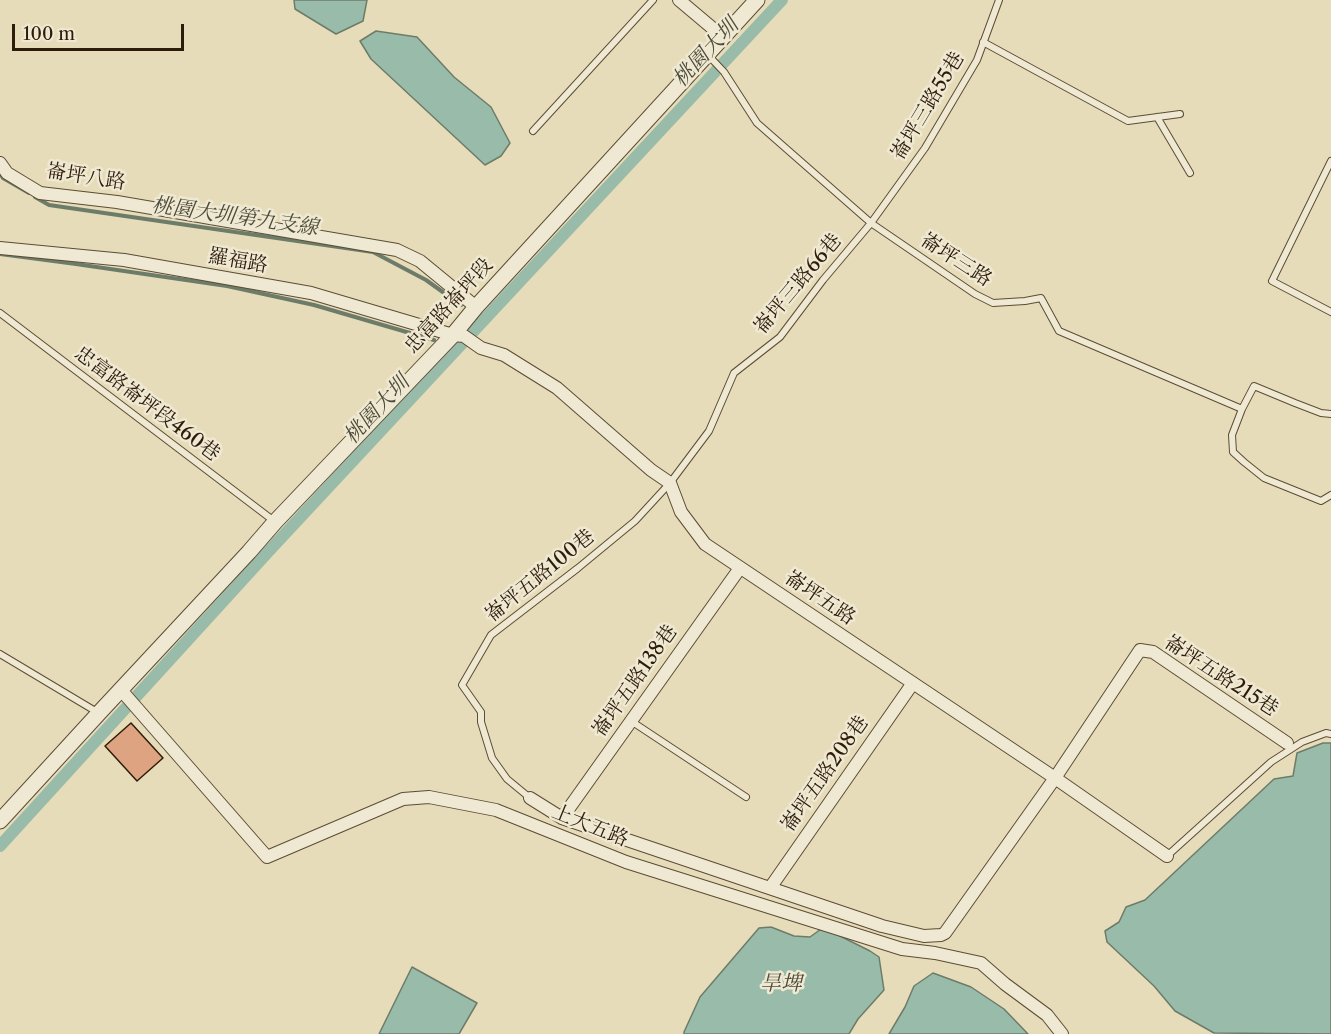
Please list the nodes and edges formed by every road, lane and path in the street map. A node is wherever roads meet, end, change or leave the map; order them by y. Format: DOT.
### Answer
graph roads {
  1 [pos="653,0"];
  2 [pos="679,0"];
  3 [pos="757,0"];
  4 [pos="999,0"];
  5 [pos="723,37"];
  6 [pos="983,42"];
  7 [pos="709,56"];
  8 [pos="1180,114"];
  9 [pos="1157,117"];
  10 [pos="533,131"];
  11 [pos="1331,161"];
  12 [pos="2,171"];
  13 [pos="1190,173"];
  14 [pos="871,223"];
  15 [pos="0,248"];
  16 [pos="476,307"];
  17 [pos="1331,312"];
  18 [pos="1,316"];
  19 [pos="458,335"];
  20 [pos="1242,409"];
  21 [pos="1331,414"];
  22 [pos="670,483"];
  23 [pos="1331,495"];
  24 [pos="275,522"];
  25 [pos="740,568"];
  26 [pos="0,654"];
  27 [pos="913,683"];
  28 [pos="122,692"];
  29 [pos="99,713"];
  30 [pos="631,721"];
  31 [pos="1331,734"];
  32 [pos="1287,743"];
  33 [pos="1055,778"];
  34 [pos="530,798"];
  35 [pos="746,798"];
  36 [pos="562,818"];
  37 [pos="0,821"];
  38 [pos="1167,856"];
  39 [pos="770,888"];
  40 [pos="924,936"];
  41 [pos="935,953"];
  42 [pos="1062,1034"];
  1 -- 10 [label="lane"];
  2 -- 5 [label="street"];
  3 -- 5 [label="street, 忠富路崙坪段"];
  4 -- 6 [label="lane, 崙坪三路55巷"];
  5 -- 7 [label="street, 忠富路崙坪段"];
  6 -- 9 [label="lane"];
  6 -- 14 [label="lane, 崙坪三路55巷"];
  7 -- 14 [label="lane, 崙坪三路"];
  7 -- 16 [label="street, 忠富路崙坪段"];
  8 -- 9 [label="lane"];
  9 -- 13 [label="lane"];
  11 -- 17 [label="lane"];
  12 -- 16 [label="street, 崙坪八路"];
  14 -- 20 [label="lane, 崙坪三路"];
  14 -- 22 [label="lane, 崙坪三路66巷"];
  15 -- 19 [label="street, 羅福路"];
  16 -- 19 [label="street, 忠富路崙坪段"];
  18 -- 24 [label="lane, 忠富路崙坪段460巷"];
  19 -- 22 [label="street, 羅福路"];
  19 -- 24 [label="street, 忠富路崙坪段"];
  20 -- 21 [label="lane"];
  20 -- 23 [label="lane"];
  22 -- 25 [label="street, 崙坪五路"];
  22 -- 34 [label="lane, 崙坪五路100巷"];
  24 -- 28 [label="street, 忠富路崙坪段"];
  25 -- 27 [label="street, 崙坪五路"];
  25 -- 30 [label="street, 崙坪五路138巷"];
  26 -- 29 [label="lane"];
  27 -- 33 [label="street, 崙坪五路"];
  27 -- 39 [label="street, 崙坪五路208巷"];
  28 -- 29 [label="street, 忠富路崙坪段"];
  28 -- 41 [label="street, 上大五路"];
  29 -- 37 [label="street, 忠富路崙坪段"];
  30 -- 35 [label="lane"];
  30 -- 36 [label="street, 崙坪五路138巷"];
  31 -- 38 [label="lane"];
  32 -- 33 [label="street, 崙坪五路215巷"];
  33 -- 38 [label="street, 崙坪五路"];
  33 -- 40 [label="street"];
  34 -- 36 [label="street"];
  36 -- 39 [label="street"];
  39 -- 40 [label="street"];
  40 -- 41 [label="street"];
  41 -- 42 [label="street, 上大五路"];
}
